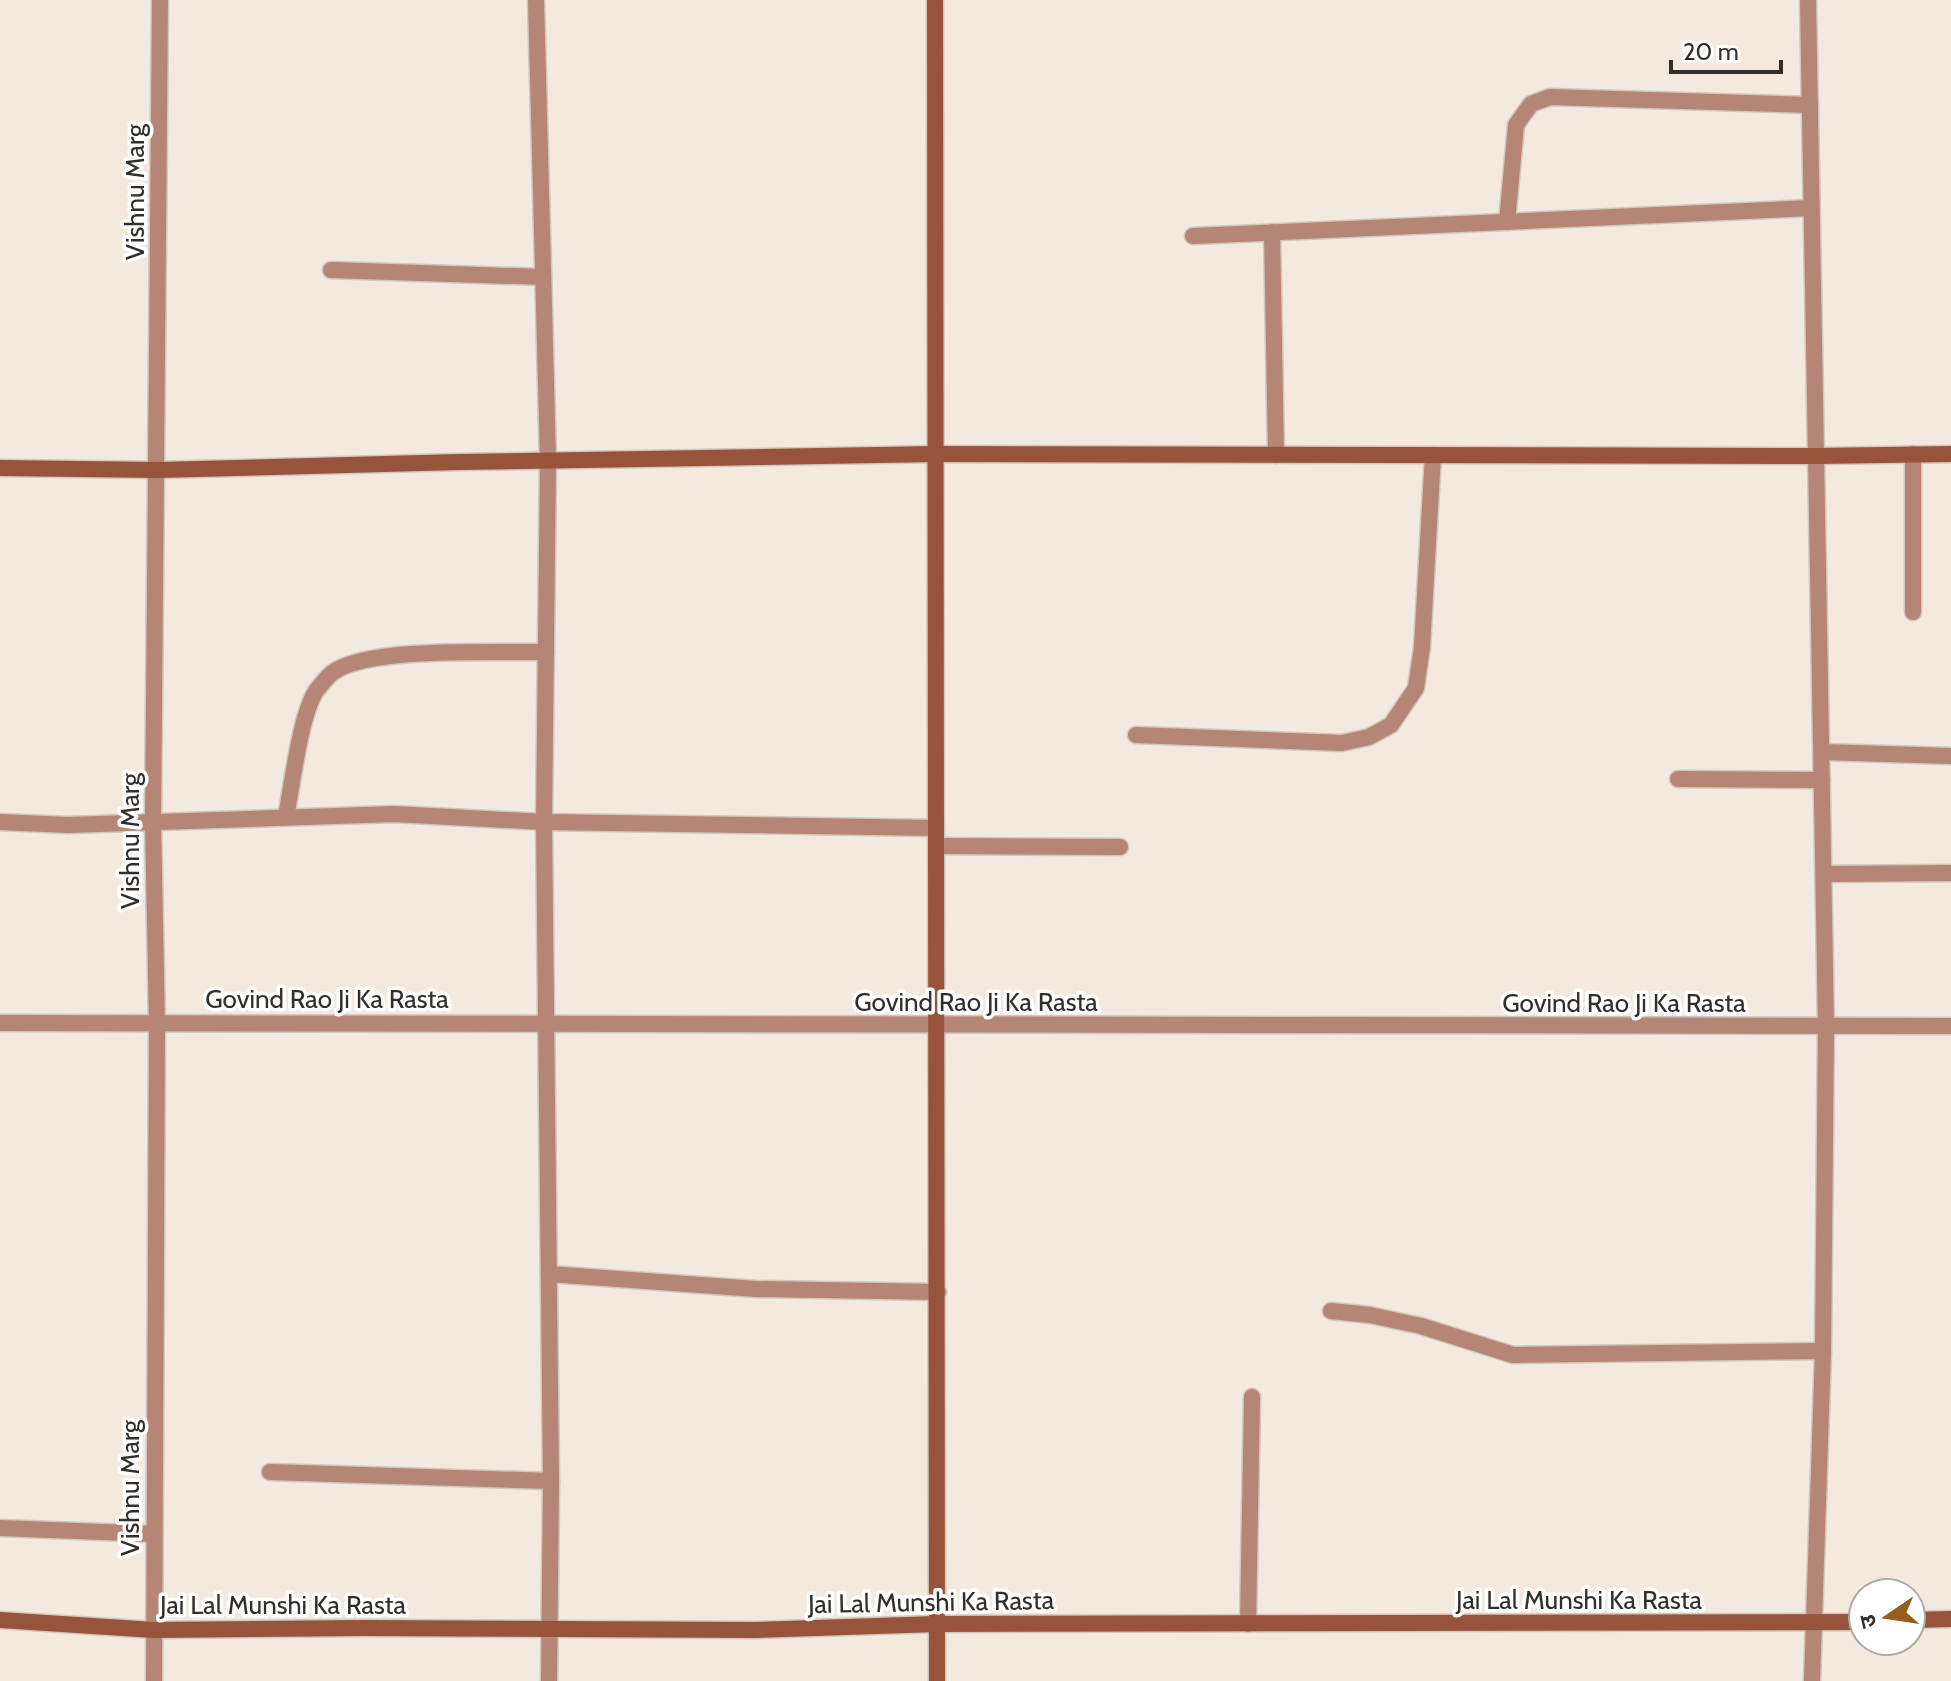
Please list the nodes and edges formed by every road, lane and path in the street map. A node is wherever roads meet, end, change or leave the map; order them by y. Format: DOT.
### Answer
graph roads {
  1 [pos="160,0"];
  2 [pos="536,0"];
  3 [pos="935,0"];
  4 [pos="1808,0"];
  5 [pos="1810,105"];
  6 [pos="1811,208"];
  7 [pos="1507,222"];
  8 [pos="1272,232"];
  9 [pos="1193,236"];
  10 [pos="331,270"];
  11 [pos="543,277"];
  12 [pos="936,454"];
  13 [pos="1913,454"];
  14 [pos="1951,454"];
  15 [pos="1276,455"];
  16 [pos="1433,455"];
  17 [pos="1817,456"];
  18 [pos="548,460"];
  19 [pos="0,468"];
  20 [pos="158,470"];
  21 [pos="1913,612"];
  22 [pos="546,652"];
  23 [pos="1136,735"];
  24 [pos="1822,752"];
  25 [pos="1951,756"];
  26 [pos="1678,779"];
  27 [pos="1822,780"];
  28 [pos="286,817"];
  29 [pos="0,822"];
  30 [pos="153,822"];
  31 [pos="544,822"];
  32 [pos="936,828"];
  33 [pos="937,846"];
  34 [pos="1120,847"];
  35 [pos="1951,873"];
  36 [pos="1824,874"];
  37 [pos="0,1023"];
  38 [pos="546,1023"];
  39 [pos="157,1024"];
  40 [pos="938,1026"];
  41 [pos="1951,1026"];
  42 [pos="1826,1027"];
  43 [pos="549,1274"];
  44 [pos="938,1292"];
  45 [pos="1331,1311"];
  46 [pos="1823,1351"];
  47 [pos="1252,1397"];
  48 [pos="270,1472"];
  49 [pos="551,1481"];
  50 [pos="0,1528"];
  51 [pos="154,1534"];
  52 [pos="1951,1619"];
  53 [pos="0,1620"];
  54 [pos="1927,1620"];
  55 [pos="1847,1623"];
  56 [pos="937,1624"];
  57 [pos="1248,1624"];
  58 [pos="1812,1624"];
  59 [pos="154,1630"];
  60 [pos="549,1630"];
  61 [pos="154,1681"];
  62 [pos="549,1681"];
  63 [pos="937,1681"];
  64 [pos="1812,1681"];
  1 -- 20 [label="street, Vishnu Marg"];
  2 -- 11 [label="street"];
  3 -- 12 [label="street"];
  4 -- 5 [label="street"];
  5 -- 6 [label="street"];
  5 -- 7 [label="street"];
  6 -- 7 [label="street"];
  6 -- 17 [label="street"];
  7 -- 8 [label="street"];
  8 -- 9 [label="street"];
  8 -- 15 [label="street"];
  10 -- 11 [label="street"];
  11 -- 18 [label="street"];
  12 -- 15 [label="street"];
  12 -- 18 [label="street"];
  12 -- 32 [label="street"];
  13 -- 14 [label="street"];
  13 -- 17 [label="street"];
  13 -- 21 [label="street"];
  15 -- 16 [label="street"];
  16 -- 17 [label="street"];
  16 -- 23 [label="street"];
  17 -- 24 [label="street"];
  18 -- 20 [label="street"];
  18 -- 22 [label="street"];
  19 -- 20 [label="street"];
  20 -- 30 [label="street, Vishnu Marg"];
  22 -- 28 [label="street"];
  22 -- 31 [label="street"];
  24 -- 25 [label="street"];
  24 -- 27 [label="street"];
  26 -- 27 [label="street"];
  27 -- 36 [label="street"];
  28 -- 30 [label="street"];
  28 -- 31 [label="street"];
  29 -- 30 [label="street"];
  30 -- 39 [label="street, Vishnu Marg"];
  31 -- 32 [label="street"];
  31 -- 38 [label="street"];
  32 -- 33 [label="street"];
  33 -- 34 [label="street"];
  33 -- 40 [label="street"];
  35 -- 36 [label="street"];
  36 -- 42 [label="street"];
  37 -- 39 [label="street, Govind Rao Ji Ka Rasta"];
  38 -- 39 [label="street, Govind Rao Ji Ka Rasta"];
  38 -- 40 [label="street, Govind Rao Ji Ka Rasta"];
  38 -- 43 [label="street"];
  39 -- 51 [label="street, Vishnu Marg"];
  40 -- 42 [label="street, Govind Rao Ji Ka Rasta"];
  40 -- 44 [label="street"];
  41 -- 42 [label="street, Govind Rao Ji Ka Rasta"];
  42 -- 46 [label="street"];
  43 -- 44 [label="street"];
  43 -- 49 [label="street"];
  44 -- 56 [label="street"];
  45 -- 46 [label="street"];
  46 -- 58 [label="street"];
  47 -- 57 [label="street"];
  48 -- 49 [label="street"];
  49 -- 60 [label="street"];
  50 -- 51 [label="street"];
  51 -- 59 [label="street, Vishnu Marg"];
  52 -- 54 [label="street"];
  53 -- 59 [label="street, Jai Lal Munshi Ka Rasta"];
  55 -- 58 [label="street, Jai Lal Munshi Ka Rasta"];
  56 -- 57 [label="street, Jai Lal Munshi Ka Rasta"];
  56 -- 60 [label="street, Jai Lal Munshi Ka Rasta"];
  56 -- 63 [label="street"];
  57 -- 58 [label="street, Jai Lal Munshi Ka Rasta"];
  58 -- 64 [label="street"];
  59 -- 60 [label="street, Jai Lal Munshi Ka Rasta"];
  59 -- 61 [label="street, Vishnu Marg"];
  60 -- 62 [label="street"];
}
